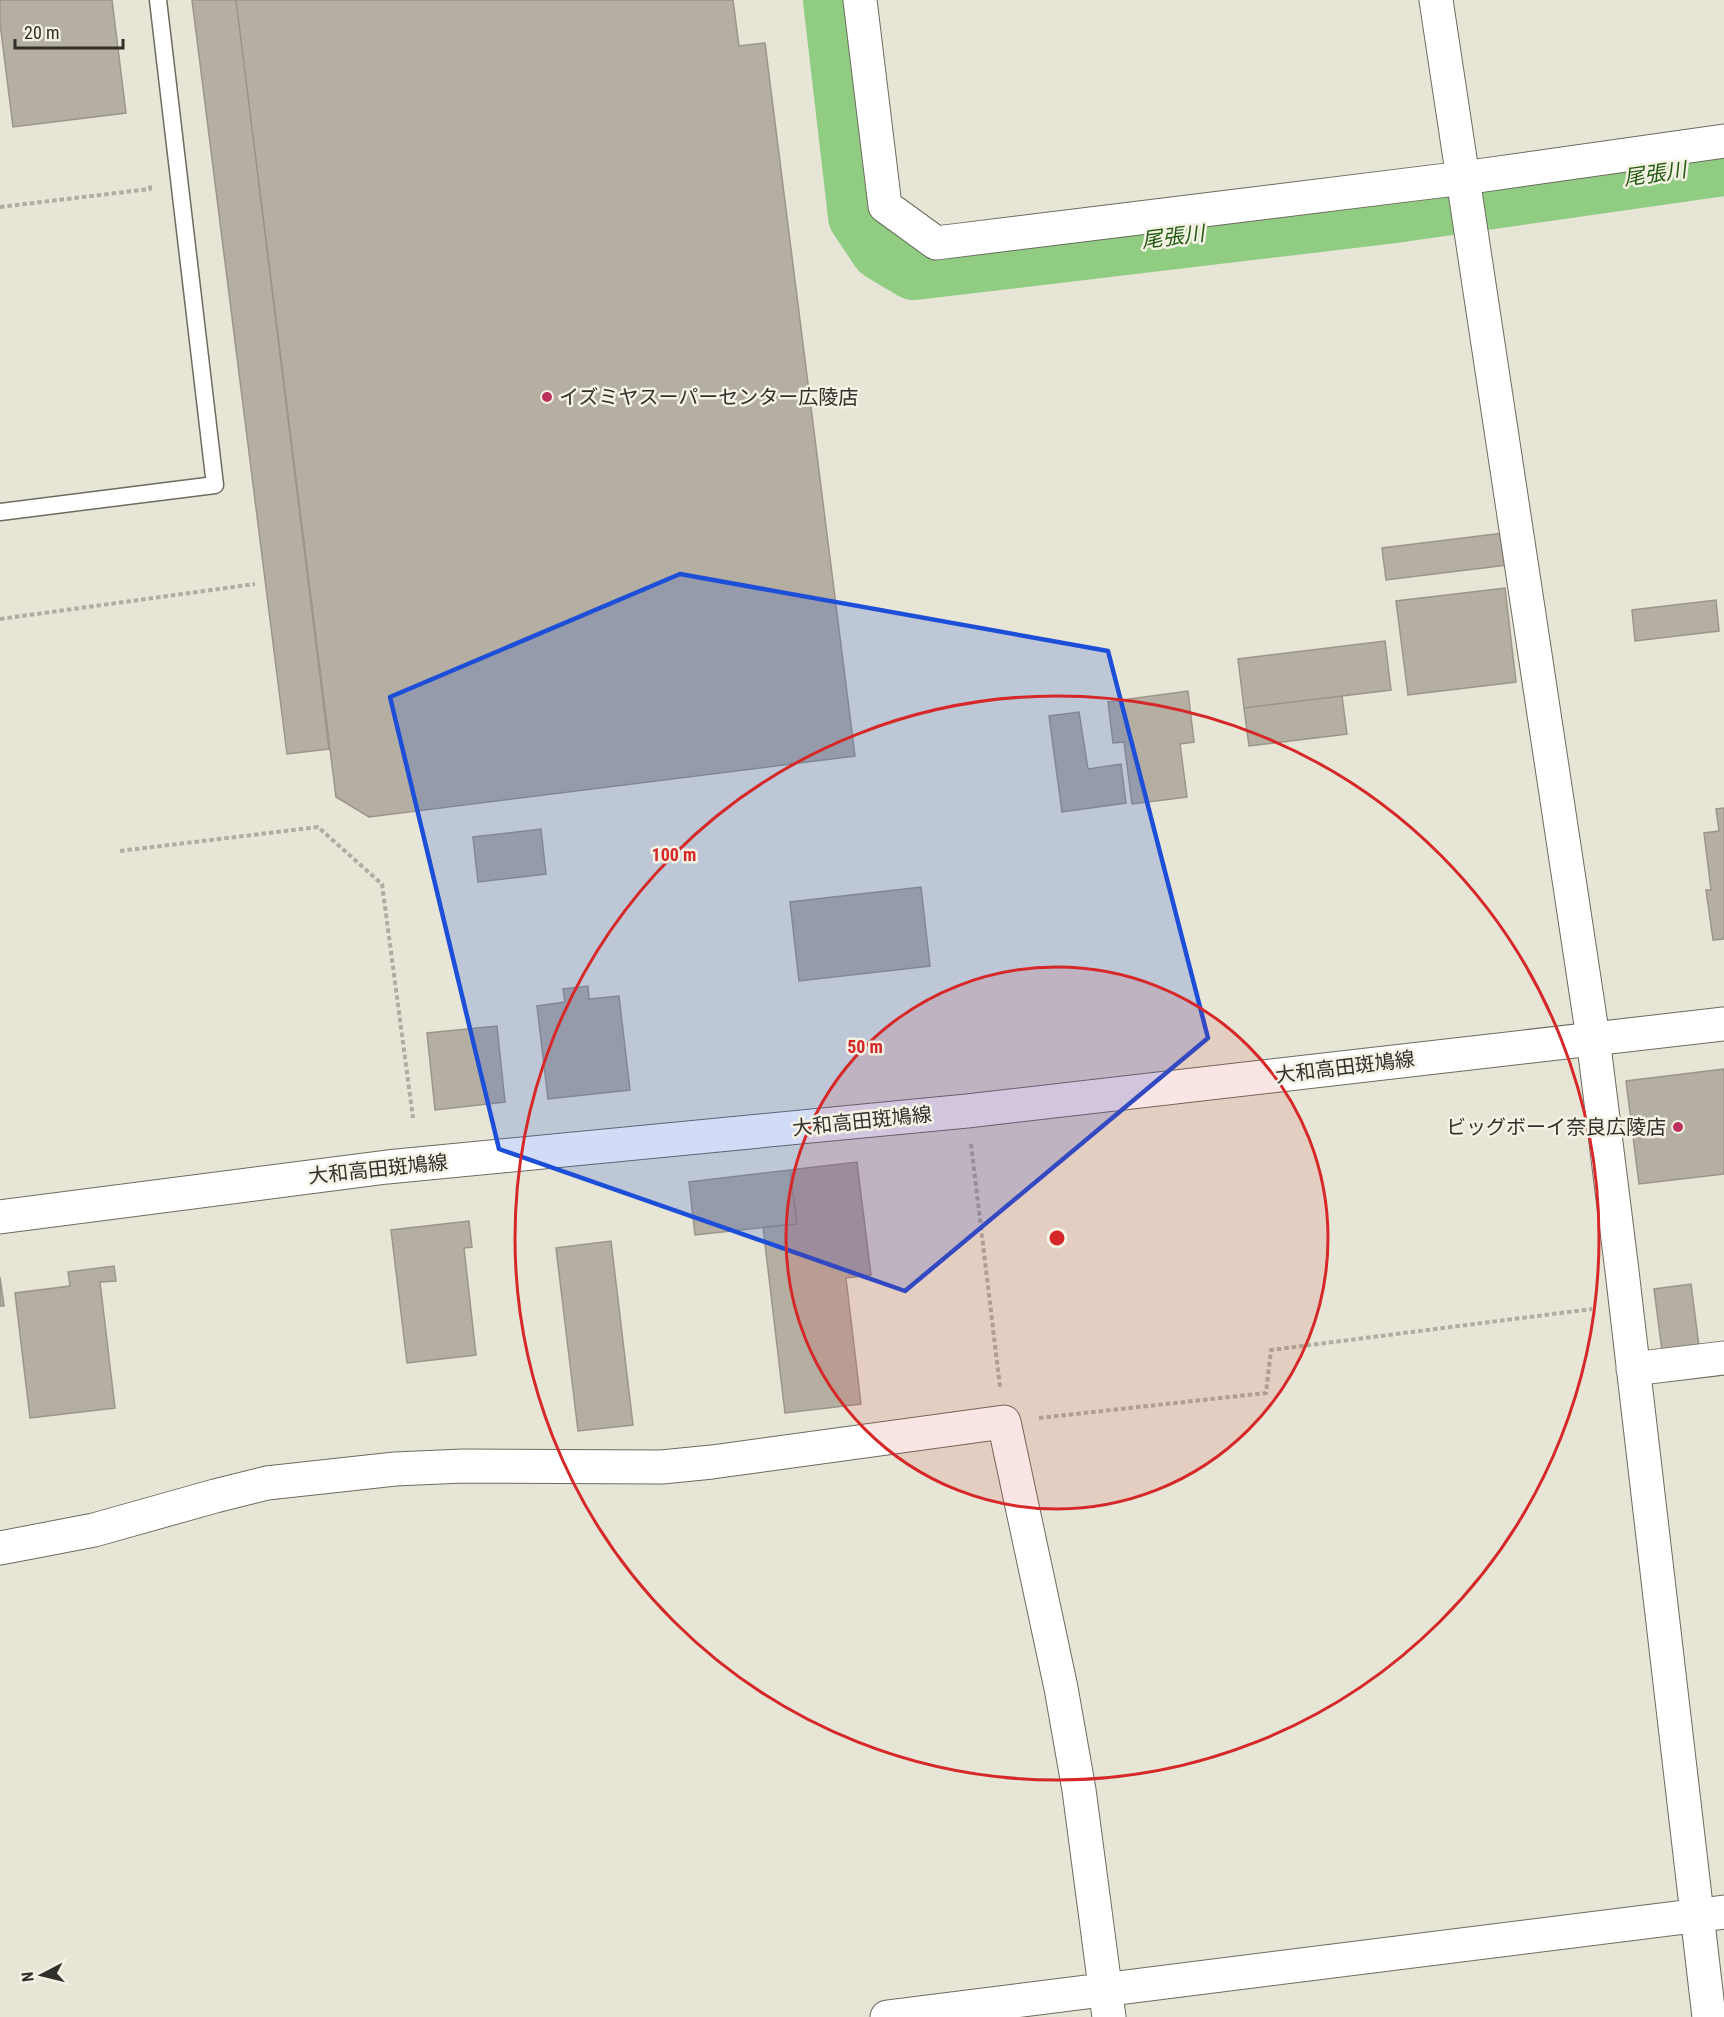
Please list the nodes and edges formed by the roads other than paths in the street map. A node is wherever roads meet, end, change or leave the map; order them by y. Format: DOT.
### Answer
graph roads {
  1 [pos="158,0"];
  2 [pos="860,0"];
  3 [pos="1436,0"];
  4 [pos="1724,141"];
  5 [pos="1463,178"];
  6 [pos="0,512"];
  7 [pos="1724,1024"];
  8 [pos="1593,1038"];
  9 [pos="0,1217"];
  10 [pos="1724,1358"];
  11 [pos="1633,1369"];
  12 [pos="0,1548"];
  13 [pos="1710,1914"];
  14 [pos="1107,2004"];
  15 [pos="887,2017"];
  16 [pos="1709,2017"];
  1 -- 6 [label="lane"];
  2 -- 5 [label="street"];
  3 -- 5 [label="street"];
  4 -- 5 [label="street"];
  5 -- 8 [label="street"];
  7 -- 8 [label="street, 大和高田斑鳩線"];
  8 -- 9 [label="street, 大和高田斑鳩線"];
  8 -- 11 [label="street"];
  10 -- 11 [label="street"];
  11 -- 13 [label="street"];
  12 -- 14 [label="street"];
  13 -- 14 [label="street"];
  13 -- 16 [label="street"];
  14 -- 15 [label="street"];
}
